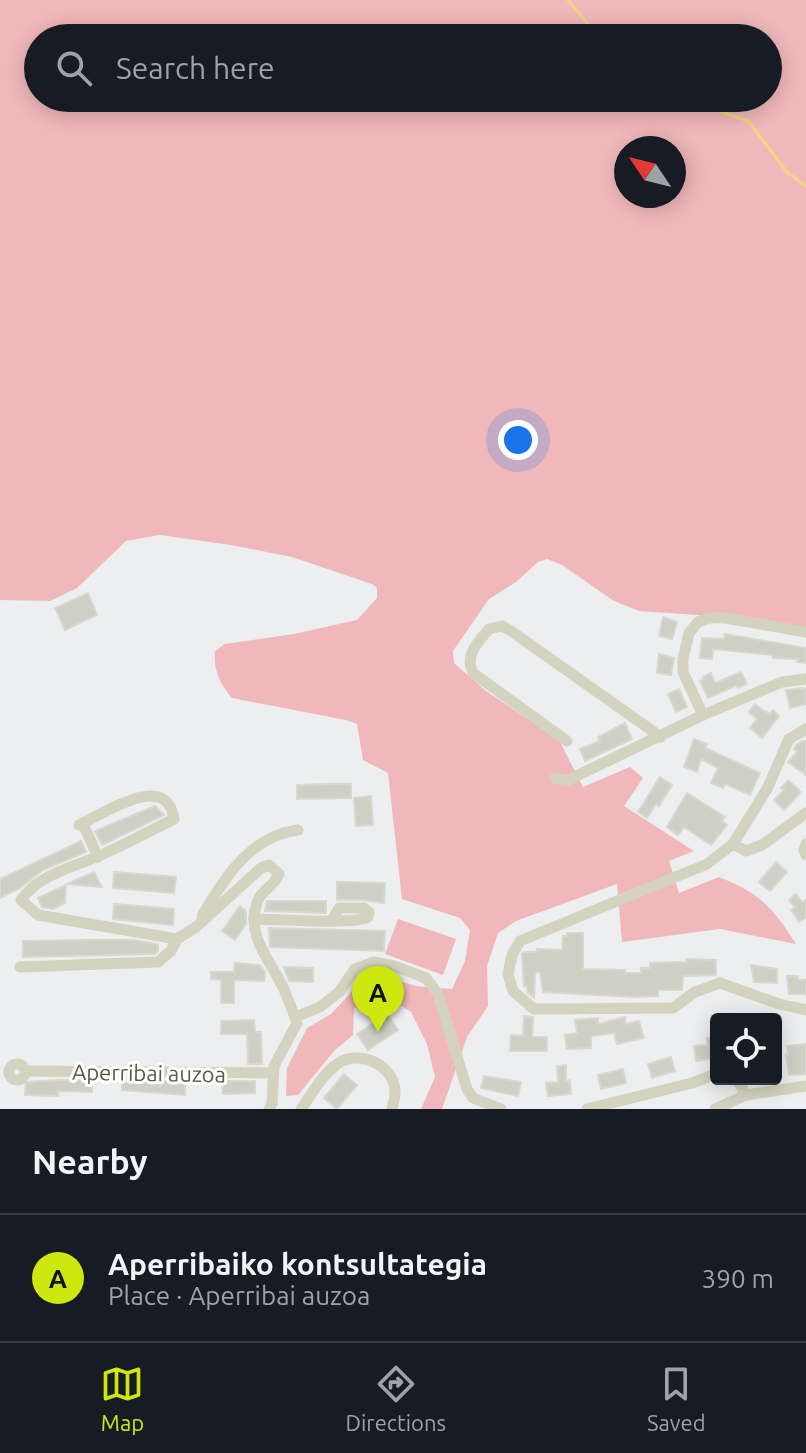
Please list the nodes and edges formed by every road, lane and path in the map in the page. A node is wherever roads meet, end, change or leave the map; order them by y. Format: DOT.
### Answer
graph roads {
  1 [pos="806,632"];
  2 [pos="806,679"];
  3 [pos="703,715"];
  4 [pos="806,729"];
  5 [pos="661,737"];
  6 [pos="567,741"];
  7 [pos="555,778"];
  8 [pos="806,813"];
  9 [pos="294,830"];
  10 [pos="733,844"];
  11 [pos="806,844"];
  12 [pos="806,855"];
  13 [pos="98,857"];
  14 [pos="254,919"];
  15 [pos="332,920"];
  16 [pos="196,927"];
  17 [pos="177,939"];
  18 [pos="20,967"];
  19 [pos="806,1010"];
  20 [pos="295,1017"];
  21 [pos="25,1071"];
  22 [pos="273,1073"];
  23 [pos="710,1076"];
  24 [pos="740,1085"];
  25 [pos="806,1086"];
  26 [pos="746,1095"];
  27 [pos="269,1109"];
  28 [pos="301,1109"];
  29 [pos="392,1109"];
  30 [pos="501,1109"];
  31 [pos="587,1109"];
  32 [pos="715,1109"];
  1 -- 3 [label="street"];
  2 -- 3 [label="street"];
  3 -- 5 [label="street"];
  4 -- 10 [label="street"];
  5 -- 6 [label="street"];
  5 -- 7 [label="street"];
  8 -- 10 [label="street"];
  9 -- 16 [label="street"];
  10 -- 19 [label="street"];
  11 -- 12 [label="street"];
  13 -- 13 [label="street"];
  13 -- 17 [label="street"];
  14 -- 15 [label="street"];
  14 -- 16 [label="street"];
  14 -- 20 [label="street"];
  16 -- 17 [label="street"];
  17 -- 18 [label="street"];
  20 -- 22 [label="street"];
  20 -- 30 [label="street"];
  21 -- 22 [label="street, Aperribai auzoa"];
  22 -- 27 [label="street"];
  23 -- 31 [label="street"];
  24 -- 26 [label="street"];
  25 -- 26 [label="street"];
  26 -- 32 [label="street"];
  28 -- 29 [label="street"];
}
